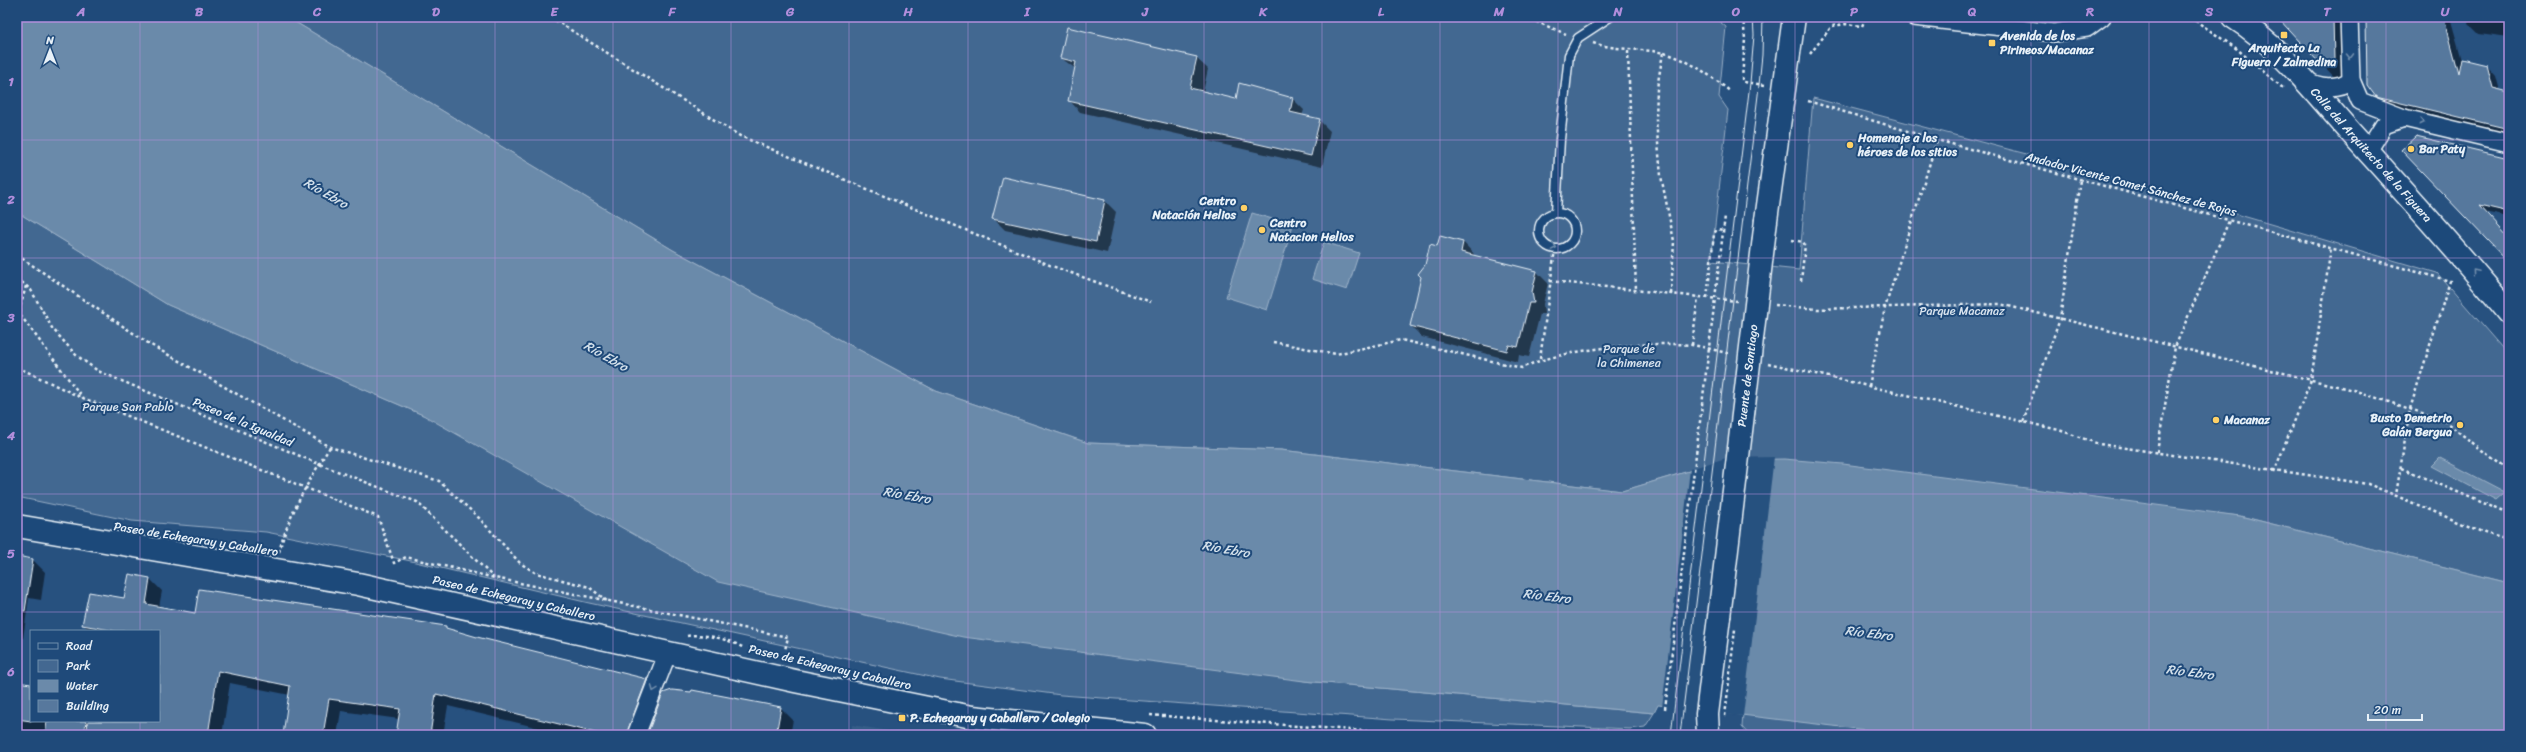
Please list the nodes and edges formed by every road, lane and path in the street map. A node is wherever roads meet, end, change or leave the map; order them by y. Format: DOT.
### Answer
graph roads {
  1 [pos="550,17"];
  2 [pos="1525,17"];
  3 [pos="1610,17"];
  4 [pos="1743,17"];
  5 [pos="1794,17"];
  6 [pos="1866,17"];
  7 [pos="1914,17"];
  8 [pos="2102,17"];
  9 [pos="2233,17"];
  10 [pos="2249,17"];
  11 [pos="2349,17"];
  12 [pos="1578,38"];
  13 [pos="2264,40"];
  14 [pos="1628,51"];
  15 [pos="1663,53"];
  16 [pos="1810,54"];
  17 [pos="2305,80"];
  18 [pos="2351,80"];
  19 [pos="1768,85"];
  20 [pos="1731,92"];
  21 [pos="1808,101"];
  22 [pos="2404,118"];
  23 [pos="1937,140"];
  24 [pos="2509,143"];
  25 [pos="2368,151"];
  26 [pos="2080,180"];
  27 [pos="1556,213"];
  28 [pos="1725,216"];
  29 [pos="2229,221"];
  30 [pos="1723,230"];
  31 [pos="1792,240"];
  32 [pos="2331,248"];
  33 [pos="1555,249"];
  34 [pos="17,254"];
  35 [pos="17,278"];
  36 [pos="1550,281"];
  37 [pos="1801,281"];
  38 [pos="26,286"];
  39 [pos="1636,290"];
  40 [pos="1671,294"];
  41 [pos="1698,297"];
  42 [pos="1707,298"];
  43 [pos="1152,302"];
  44 [pos="1745,302"];
  45 [pos="1768,304"];
  46 [pos="2506,306"];
  47 [pos="1885,308"];
  48 [pos="2060,319"];
  49 [pos="1273,342"];
  50 [pos="1692,346"];
  51 [pos="2175,347"];
  52 [pos="1731,354"];
  53 [pos="1540,359"];
  54 [pos="1762,362"];
  55 [pos="17,367"];
  56 [pos="2311,380"];
  57 [pos="1869,386"];
  58 [pos="83,398"];
  59 [pos="2410,409"];
  60 [pos="2023,422"];
  61 [pos="330,447"];
  62 [pos="2157,452"];
  63 [pos="319,464"];
  64 [pos="2401,468"];
  65 [pos="2509,471"];
  66 [pos="2274,472"];
  67 [pos="306,489"];
  68 [pos="2396,494"];
  69 [pos="2509,514"];
  70 [pos="17,526"];
  71 [pos="2509,540"];
  72 [pos="271,551"];
  73 [pos="279,552"];
  74 [pos="287,553"];
  75 [pos="495,578"];
  76 [pos="608,602"];
  77 [pos="674,644"];
  78 [pos="747,650"];
  79 [pos="785,650"];
  80 [pos="1665,709"];
  81 [pos="1708,724"];
  82 [pos="1145,725"];
  83 [pos="636,735"];
  84 [pos="1486,735"];
  1 -- 43 [label="path"];
  2 -- 12 [label="path"];
  3 -- 12 [label="lane"];
  4 -- 19 [label="path"];
  5 -- 81 [label="main road, Puente de Santiago, bridge"];
  6 -- 16 [label="path"];
  7 -- 8 [label="street"];
  9 -- 13 [label="main road, Calle del Arquitecto de la Figuera"];
  10 -- 13 [label="street"];
  11 -- 18 [label="street, one-way"];
  12 -- 14 [label="path"];
  12 -- 27 [label="lane"];
  13 -- 17 [label="main road, Calle del Arquitecto de la Figuera"];
  14 -- 15 [label="path"];
  14 -- 39 [label="path"];
  15 -- 20 [label="path"];
  15 -- 40 [label="path"];
  17 -- 18 [label="street"];
  17 -- 25 [label="main road, Calle del Arquitecto de la Figuera"];
  18 -- 22 [label="street"];
  21 -- 23 [label="path, Andador Vicente Comet Sánchez de Rojas"];
  22 -- 24 [label="street, one-way"];
  22 -- 25 [label="street"];
  23 -- 26 [label="path, Andador Vicente Comet Sánchez de Rojas"];
  23 -- 47 [label="path"];
  46 -- 25 [label="main road, Calle del Arquitecto de la Figuera, one-way"];
  26 -- 29 [label="path, Andador Vicente Comet Sánchez de Rojas"];
  26 -- 48 [label="path"];
  27 -- 33 [label="lane, one-way"];
  27 -- 33 [label="lane"];
  28 -- 30 [label="path, bridge"];
  29 -- 32 [label="path, Andador Vicente Comet Sánchez de Rojas"];
  29 -- 51 [label="path"];
  30 -- 42 [label="path"];
  30 -- 80 [label="path, bridge"];
  31 -- 37 [label="path"];
  32 -- 56 [label="path"];
  32 -- 59 [label="path, Andador Vicente Comet Sánchez de Rojas"];
  33 -- 36 [label="path"];
  34 -- 61 [label="path"];
  35 -- 38 [label="path, Paseo de la Igualdad"];
  36 -- 39 [label="path"];
  36 -- 53 [label="path"];
  38 -- 58 [label="path"];
  38 -- 63 [label="path, Paseo de la Igualdad"];
  39 -- 40 [label="path"];
  40 -- 41 [label="path"];
  41 -- 42 [label="path"];
  41 -- 50 [label="path"];
  42 -- 44 [label="path"];
  45 -- 47 [label="path"];
  47 -- 48 [label="path"];
  47 -- 57 [label="path"];
  48 -- 51 [label="path"];
  48 -- 60 [label="path"];
  49 -- 53 [label="path"];
  50 -- 52 [label="path"];
  50 -- 53 [label="path"];
  51 -- 56 [label="path"];
  51 -- 62 [label="path"];
  54 -- 57 [label="path"];
  55 -- 58 [label="path"];
  56 -- 59 [label="path"];
  56 -- 66 [label="path"];
  57 -- 60 [label="path"];
  58 -- 67 [label="path"];
  59 -- 64 [label="path"];
  59 -- 65 [label="path"];
  60 -- 62 [label="path"];
  61 -- 63 [label="path"];
  61 -- 76 [label="path"];
  62 -- 66 [label="path"];
  63 -- 67 [label="path"];
  63 -- 75 [label="path, Paseo de la Igualdad"];
  64 -- 68 [label="path"];
  64 -- 69 [label="path"];
  66 -- 68 [label="path"];
  67 -- 73 [label="path"];
  67 -- 75 [label="path"];
  68 -- 71 [label="path"];
  70 -- 77 [label="main road, Paseo de Echegaray y Caballero"];
  72 -- 73 [label="path, Paseo de Echegaray y Caballero"];
  73 -- 74 [label="path, Paseo de Echegaray y Caballero"];
  75 -- 76 [label="path"];
  76 -- 79 [label="path"];
  77 -- 78 [label="path, Paseo de Echegaray y Caballero"];
  77 -- 82 [label="main road, Paseo de Echegaray y Caballero"];
  77 -- 83 [label="street, one-way"];
  82 -- 84 [label="path"];
}
